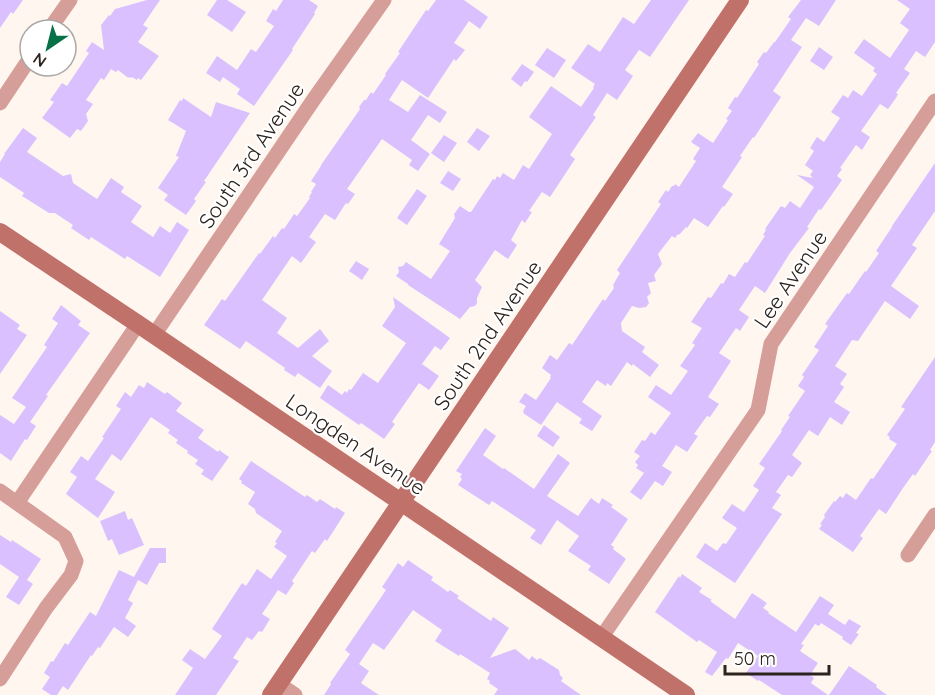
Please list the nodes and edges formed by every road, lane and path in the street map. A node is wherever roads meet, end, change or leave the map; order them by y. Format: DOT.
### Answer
graph roads {
  1 [pos="69,0"];
  2 [pos="384,0"];
  3 [pos="741,0"];
  4 [pos="57,18"];
  5 [pos="18,76"];
  6 [pos="935,101"];
  7 [pos="0,103"];
  8 [pos="0,232"];
  9 [pos="138,324"];
  10 [pos="154,335"];
  11 [pos="0,491"];
  12 [pos="402,502"];
  13 [pos="17,503"];
  14 [pos="935,515"];
  15 [pos="908,555"];
  16 [pos="601,638"];
  17 [pos="0,679"];
  18 [pos="275,689"];
  19 [pos="295,695"];
  20 [pos="686,695"];
  1 -- 4 [label="street"];
  2 -- 10 [label="street, South 3rd Avenue"];
  3 -- 12 [label="street, South 2nd Avenue"];
  5 -- 7 [label="street"];
  6 -- 16 [label="street, Lee Avenue"];
  8 -- 9 [label="street, Longden Avenue"];
  9 -- 10 [label="street, Longden Avenue"];
  9 -- 13 [label="street"];
  10 -- 12 [label="street, Longden Avenue"];
  11 -- 13 [label="street"];
  12 -- 16 [label="street, Longden Avenue"];
  12 -- 18 [label="street, South 2nd Avenue"];
  13 -- 17 [label="street"];
  14 -- 15 [label="street"];
  16 -- 20 [label="street, Longden Avenue"];
  18 -- 19 [label="street"];
}
